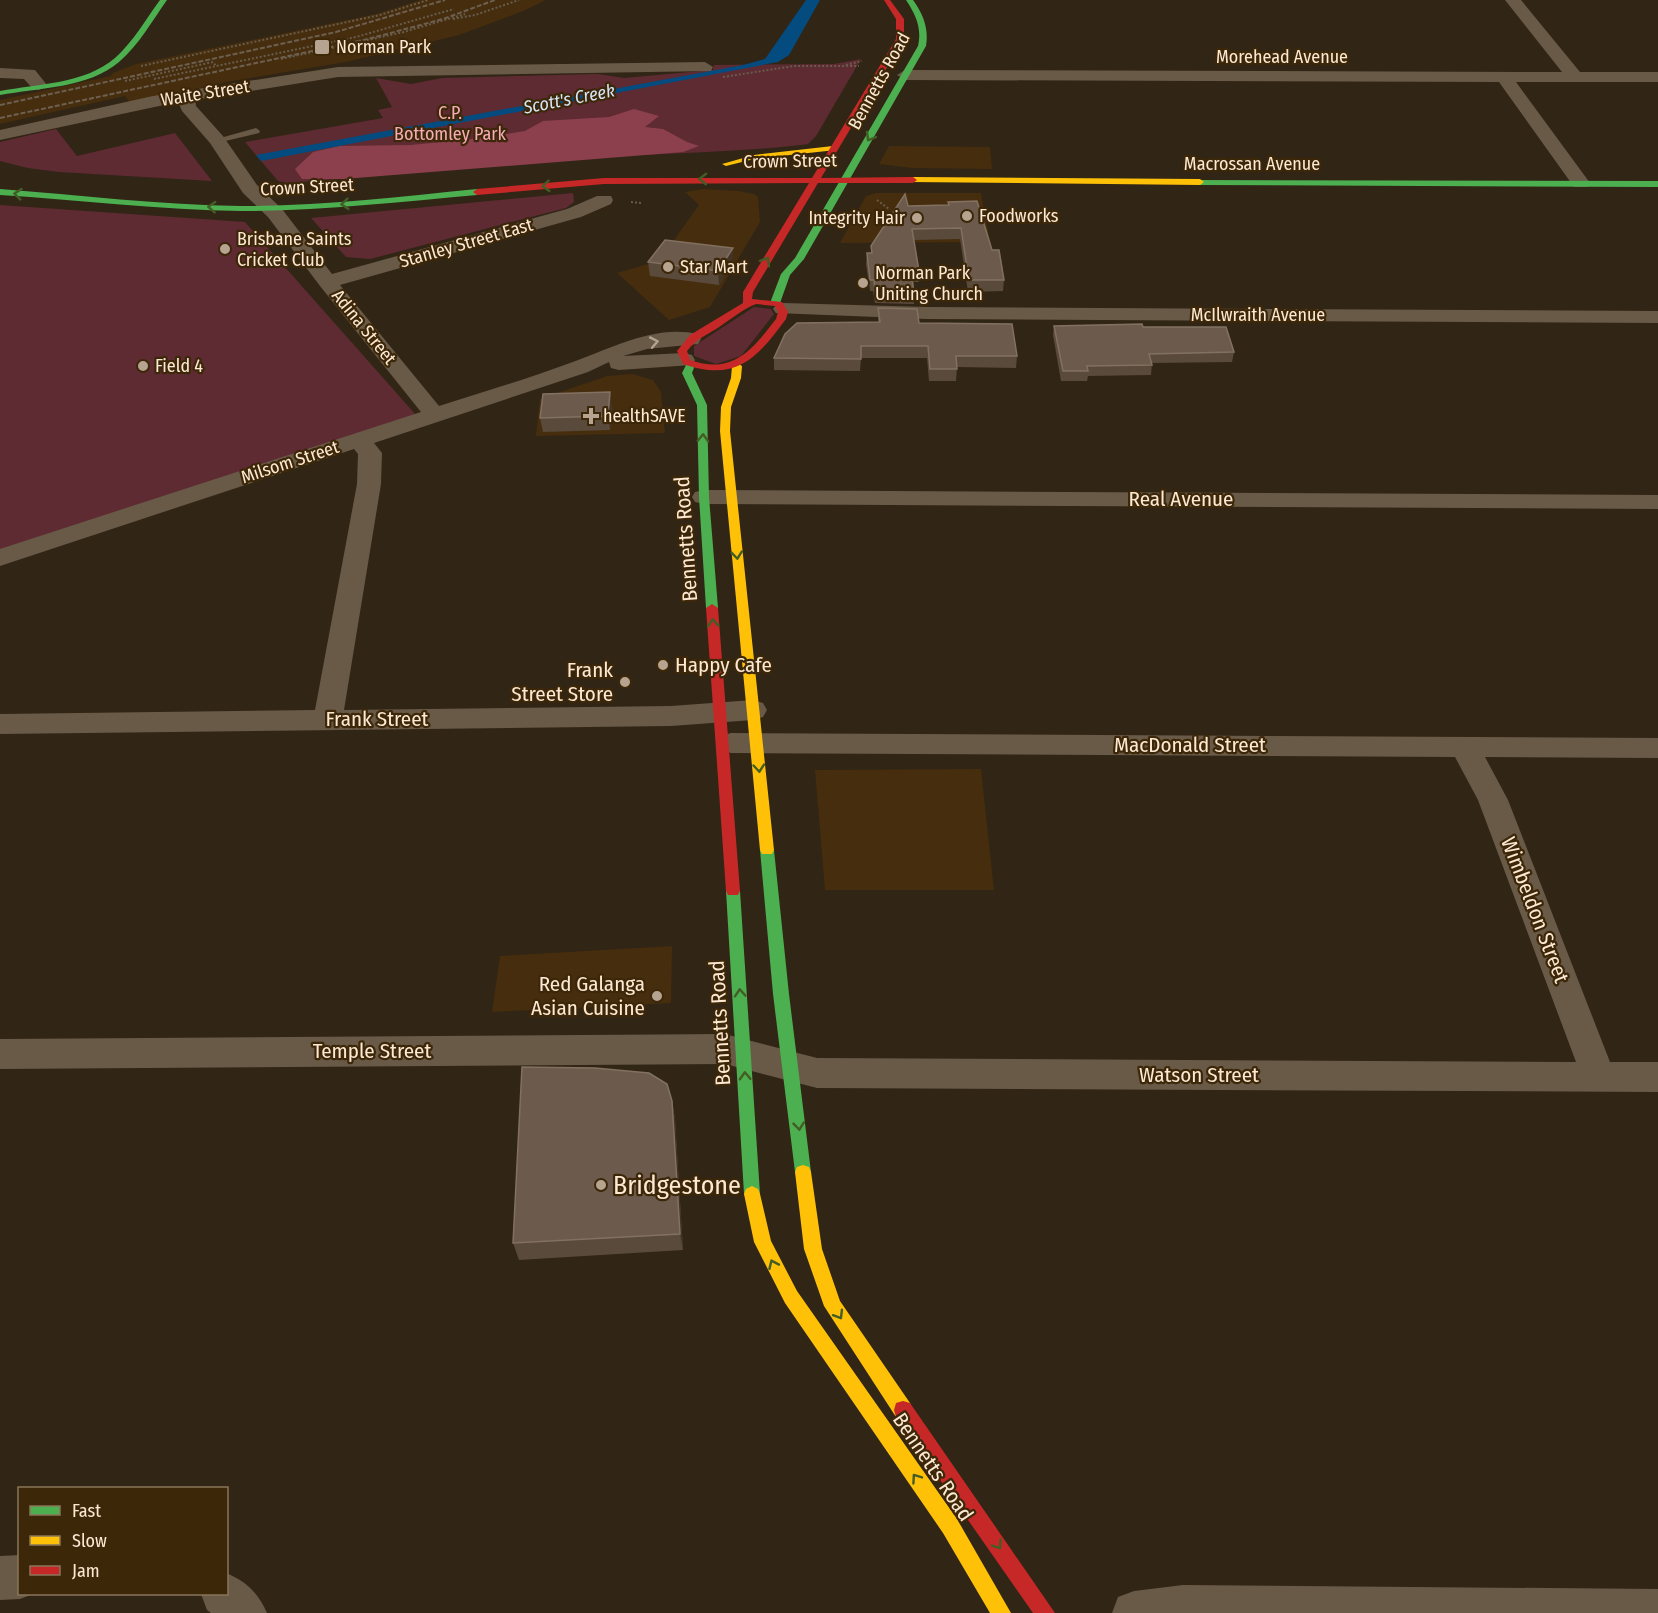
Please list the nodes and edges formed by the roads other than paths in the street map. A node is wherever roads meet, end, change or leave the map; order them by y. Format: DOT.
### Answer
graph roads {
  1 [pos="164,0"];
  2 [pos="887,0"];
  3 [pos="909,0"];
  4 [pos="1513,0"];
  5 [pos="0,73"];
  6 [pos="710,73"];
  7 [pos="905,75"];
  8 [pos="1504,77"];
  9 [pos="1575,77"];
  10 [pos="1658,78"];
  11 [pos="39,85"];
  12 [pos="0,93"];
  13 [pos="185,96"];
  14 [pos="256,131"];
  15 [pos="0,135"];
  16 [pos="217,140"];
  17 [pos="833,148"];
  18 [pos="607,167"];
  19 [pos="588,168"];
  20 [pos="513,175"];
  21 [pos="816,178"];
  22 [pos="12,179"];
  23 [pos="846,180"];
  24 [pos="762,181"];
  25 [pos="1581,183"];
  26 [pos="1658,184"];
  27 [pos="115,187"];
  28 [pos="0,192"];
  29 [pos="194,192"];
  30 [pos="772,194"];
  31 [pos="604,200"];
  32 [pos="263,201"];
  33 [pos="327,282"];
  34 [pos="747,303"];
  35 [pos="779,312"];
  36 [pos="1658,317"];
  37 [pos="690,339"];
  38 [pos="687,362"];
  39 [pos="737,366"];
  40 [pos="580,367"];
  41 [pos="435,415"];
  42 [pos="359,440"];
  43 [pos="704,496"];
  44 [pos="731,496"];
  45 [pos="1658,502"];
  46 [pos="0,558"];
  47 [pos="753,710"];
  48 [pos="720,713"];
  49 [pos="328,719"];
  50 [pos="0,724"];
  51 [pos="757,743"];
  52 [pos="722,744"];
  53 [pos="1463,747"];
  54 [pos="1658,748"];
  55 [pos="744,1052"];
  56 [pos="0,1054"];
  57 [pos="791,1068"];
  58 [pos="1599,1077"];
  59 [pos="1658,1077"];
  60 [pos="18,1577"];
  61 [pos="0,1578"];
  62 [pos="225,1595"];
  63 [pos="1658,1611"];
  64 [pos="244,1613"];
  65 [pos="1001,1613"];
  66 [pos="1045,1613"];
  67 [pos="1134,1613"];
  1 -- 11 [label="main road"];
  2 -- 17 [label="main road, Bennetts Road"];
  3 -- 7 [label="main road, Bennetts Road"];
  4 -- 9 [label="street"];
  5 -- 11 [label="street"];
  6 -- 13 [label="street, Waite Street"];
  7 -- 8 [label="street, Morehead Avenue"];
  7 -- 23 [label="main road, Bennetts Road, one-way"];
  8 -- 9 [label="street, Morehead Avenue"];
  8 -- 25 [label="street"];
  9 -- 10 [label="street, Morehead Avenue"];
  11 -- 12 [label="main road"];
  13 -- 15 [label="street, Waite Street"];
  13 -- 16 [label="street, Adina Street"];
  14 -- 16 [label="lane"];
  16 -- 32 [label="street, Adina Street"];
  17 -- 21 [label="main road, Bennetts Road"];
  17 -- 21 [label="main road, Crown Street"];
  18 -- 19 [label="main road"];
  20 -- 32 [label="main road, Crown Street"];
  21 -- 23 [label="main road, Crown Street"];
  21 -- 24 [label="main road, Crown Street"];
  34 -- 21 [label="main road, Bennetts Road, one-way"];
  22 -- 27 [label="main road"];
  23 -- 25 [label="main road, Macrossan Avenue"];
  23 -- 35 [label="main road, Bennetts Road"];
  24 -- 30 [label="main road"];
  24 -- 32 [label="main road, Crown Street, one-way"];
  25 -- 26 [label="main road, Macrossan Avenue"];
  32 -- 28 [label="main road, Crown Street, one-way"];
  29 -- 32 [label="main road, Crown Street"];
  31 -- 33 [label="street, Stanley Street East"];
  32 -- 33 [label="street, Adina Street"];
  33 -- 41 [label="street, Adina Street"];
  34 -- 35 [label="main road"];
  34 -- 37 [label="main road"];
  35 -- 36 [label="street, McIlwraith Avenue"];
  35 -- 39 [label="main road"];
  37 -- 38 [label="main road"];
  40 -- 37 [label="street, Milsom Street, one-way"];
  38 -- 39 [label="main road"];
  38 -- 40 [label="street, Milsom Street"];
  43 -- 38 [label="main road, Bennetts Road, one-way"];
  39 -- 44 [label="main road, Bennetts Road"];
  40 -- 41 [label="street, Milsom Street"];
  41 -- 42 [label="street, Milsom Street"];
  42 -- 46 [label="street, Milsom Street"];
  42 -- 49 [label="street"];
  43 -- 44 [label="street, Real Avenue"];
  48 -- 43 [label="main road, Bennetts Road, one-way"];
  44 -- 45 [label="street, Real Avenue"];
  44 -- 47 [label="main road, Bennetts Road, one-way"];
  47 -- 48 [label="street, Frank Street"];
  47 -- 51 [label="main road, Bennetts Road"];
  48 -- 49 [label="street, Frank Street"];
  48 -- 52 [label="main road, Bennetts Road"];
  49 -- 50 [label="street, Frank Street"];
  51 -- 52 [label="street, MacDonald Street"];
  51 -- 53 [label="street, MacDonald Street"];
  51 -- 57 [label="main road, Bennetts Road, one-way"];
  55 -- 52 [label="main road, Bennetts Road, one-way"];
  53 -- 54 [label="street, MacDonald Street"];
  53 -- 58 [label="street, Wimbeldon Street"];
  55 -- 56 [label="street, Temple Street"];
  55 -- 57 [label="street, Watson Street"];
  65 -- 55 [label="main road, Bennetts Road, one-way"];
  57 -- 58 [label="street, Watson Street"];
  57 -- 66 [label="main road, Bennetts Road, one-way"];
  58 -- 59 [label="street, Watson Street"];
  60 -- 61 [label="street"];
  62 -- 64 [label="street"];
  63 -- 67 [label="street"];
}
